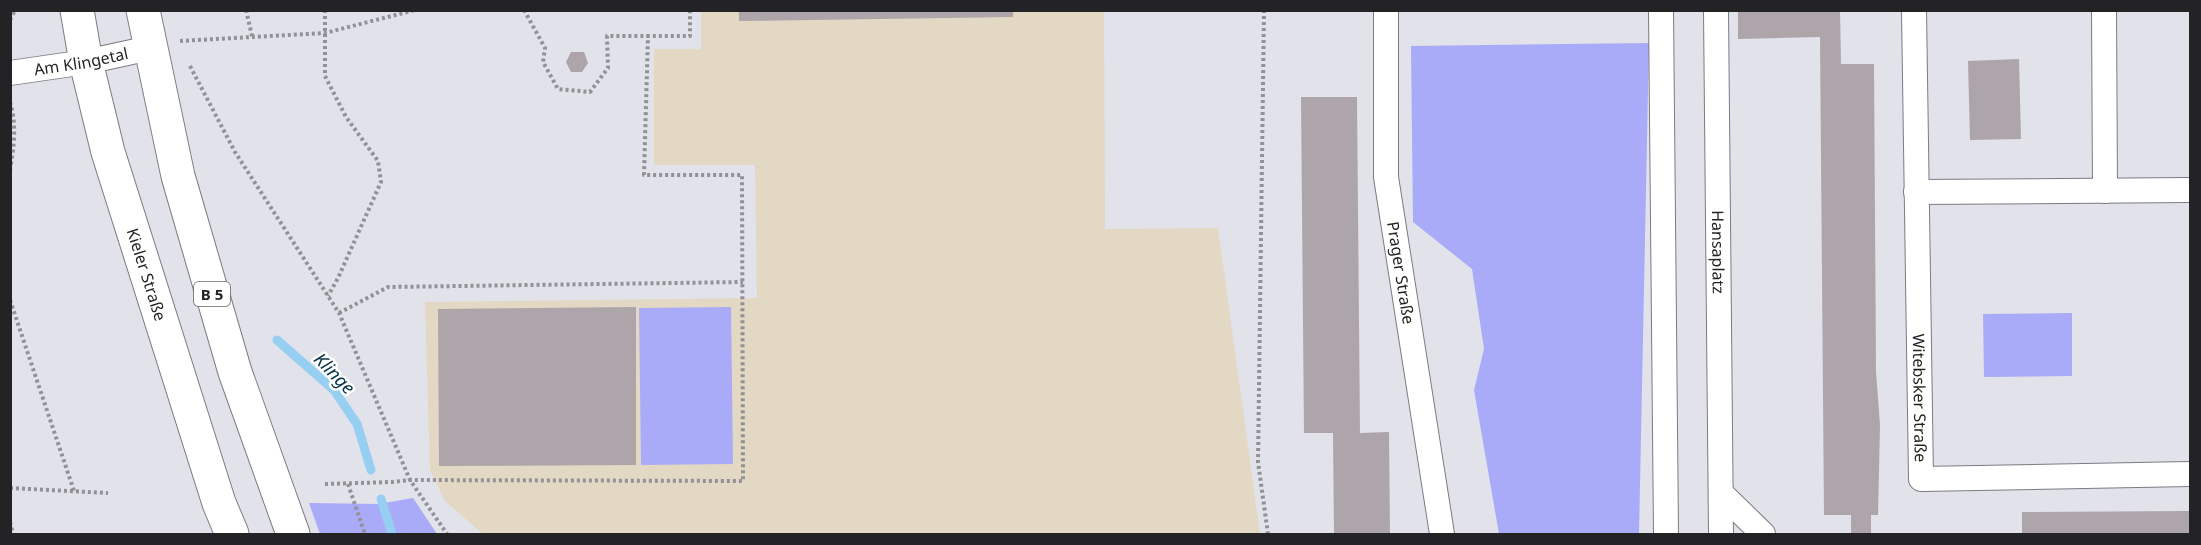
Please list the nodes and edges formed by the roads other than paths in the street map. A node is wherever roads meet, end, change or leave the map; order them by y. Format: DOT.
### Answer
graph roads {
  1 [pos="77,10"];
  2 [pos="143,10"];
  3 [pos="1386,10"];
  4 [pos="1661,10"];
  5 [pos="1716,10"];
  6 [pos="1914,10"];
  7 [pos="2104,10"];
  8 [pos="166,49"];
  9 [pos="86,62"];
  10 [pos="10,74"];
  11 [pos="2190,190"];
  12 [pos="2105,191"];
  13 [pos="1916,192"];
  14 [pos="2190,474"];
  15 [pos="1721,493"];
  16 [pos="232,534"];
  17 [pos="293,534"];
  18 [pos="1442,534"];
  19 [pos="1666,534"];
  20 [pos="1720,534"];
  21 [pos="1763,534"];
  1 -- 9 [label="main road, Kieler Straße"];
  2 -- 8 [label="main road, B 5"];
  3 -- 18 [label="street, Prager Straße"];
  4 -- 19 [label="street"];
  5 -- 15 [label="street, Hansaplatz"];
  6 -- 13 [label="street, Witebsker Straße"];
  7 -- 12 [label="street"];
  8 -- 9 [label="street, Am Klingetal"];
  8 -- 17 [label="main road, B 5"];
  9 -- 10 [label="street, Am Klingetal"];
  9 -- 16 [label="main road, Kieler Straße"];
  11 -- 12 [label="street"];
  12 -- 13 [label="street"];
  13 -- 14 [label="street, Witebsker Straße"];
  15 -- 20 [label="street, Hansaplatz"];
  15 -- 21 [label="street"];
}
